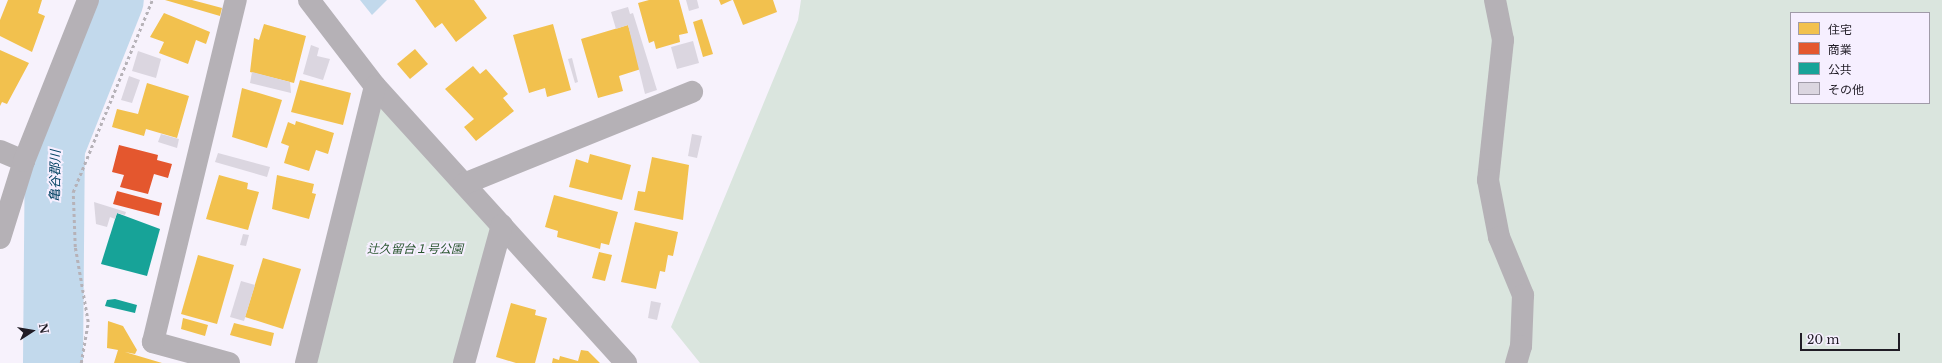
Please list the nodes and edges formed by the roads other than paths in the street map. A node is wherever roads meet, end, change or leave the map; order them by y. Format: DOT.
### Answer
graph roads {
  1 [pos="88,0"];
  2 [pos="236,0"];
  3 [pos="309,0"];
  4 [pos="1495,0"];
  5 [pos="375,86"];
  6 [pos="692,92"];
  7 [pos="0,151"];
  8 [pos="24,162"];
  9 [pos="464,184"];
  10 [pos="502,225"];
  11 [pos="0,238"];
  12 [pos="229,363"];
  13 [pos="306,363"];
  14 [pos="464,363"];
  15 [pos="626,363"];
  16 [pos="1516,363"];
  1 -- 8 [label="street"];
  2 -- 12 [label="street"];
  3 -- 5 [label="street"];
  4 -- 16 [label="street"];
  5 -- 9 [label="street"];
  5 -- 13 [label="street"];
  6 -- 9 [label="street"];
  7 -- 8 [label="street"];
  8 -- 11 [label="street"];
  9 -- 10 [label="street"];
  10 -- 14 [label="street"];
  10 -- 15 [label="street"];
}
